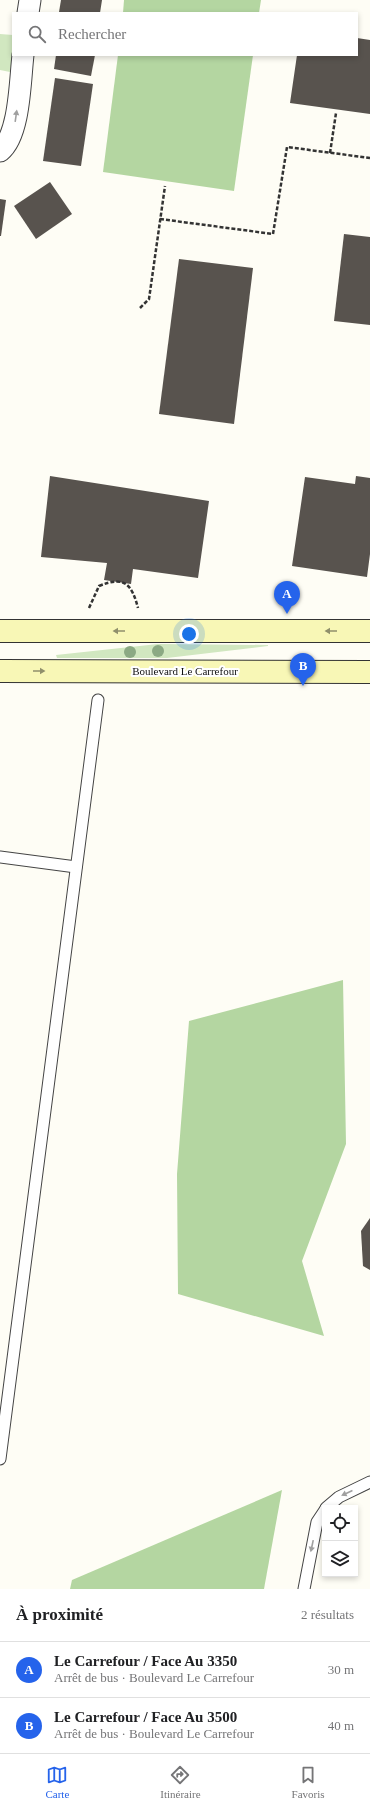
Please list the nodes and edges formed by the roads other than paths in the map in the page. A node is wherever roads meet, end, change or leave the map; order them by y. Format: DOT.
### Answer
graph roads {
  1 [pos="30,0"];
  2 [pos="28,12"];
  3 [pos="23,56"];
  4 [pos="0,151"];
  5 [pos="0,631"];
  6 [pos="370,631"];
  7 [pos="0,671"];
  8 [pos="370,672"];
  9 [pos="98,700"];
  10 [pos="0,857"];
  11 [pos="76,867"];
  12 [pos="0,1459"];
  13 [pos="370,1482"];
  14 [pos="330,1505"];
  15 [pos="322,1515"];
  16 [pos="304,1589"];
  1 -- 2 [label="street"];
  4 -- 3 [label="street, one-way"];
  6 -- 5 [label="street, one-way"];
  7 -- 8 [label="street, Boulevard Le Carrefour, one-way"];
  9 -- 11 [label="lane"];
  10 -- 11 [label="lane"];
  11 -- 12 [label="lane"];
  13 -- 14 [label="lane, one-way"];
  15 -- 16 [label="lane, one-way"];
}
